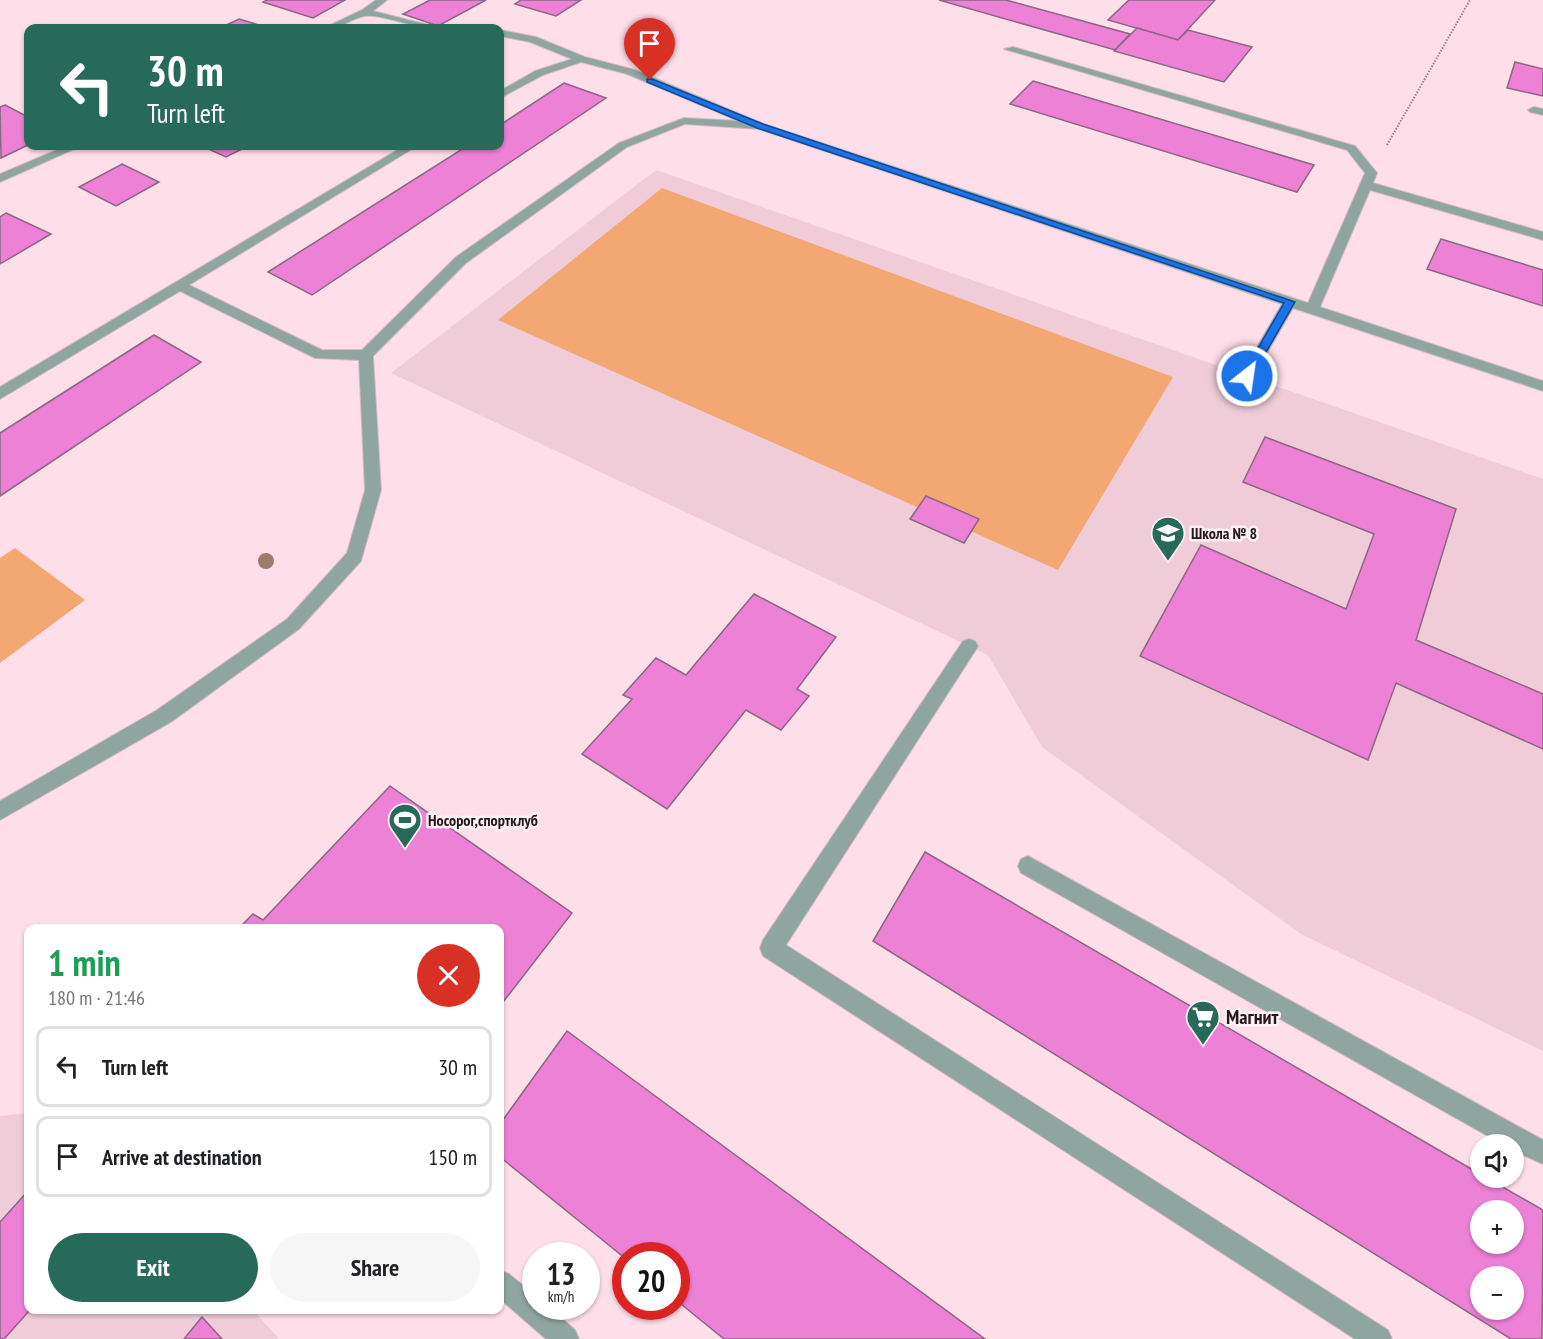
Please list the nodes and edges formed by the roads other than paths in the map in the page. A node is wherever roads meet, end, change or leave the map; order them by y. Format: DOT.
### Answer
graph roads {
  1 [pos="382,0"];
  2 [pos="365,12"];
  3 [pos="338,24"];
  4 [pos="418,24"];
  5 [pos="504,34"];
  6 [pos="1009,49"];
  7 [pos="581,59"];
  8 [pos="504,93"];
  9 [pos="760,126"];
  10 [pos="66,150"];
  11 [pos="404,150"];
  12 [pos="0,178"];
  13 [pos="1368,179"];
  14 [pos="1543,236"];
  15 [pos="180,286"];
  16 [pos="1290,302"];
  17 [pos="1312,309"];
  18 [pos="366,356"];
  19 [pos="1247,376"];
  20 [pos="1543,386"];
  21 [pos="0,394"];
  22 [pos="969,646"];
  23 [pos="0,811"];
  24 [pos="1028,866"];
  25 [pos="1543,1152"];
  26 [pos="504,1286"];
  27 [pos="566,1339"];
  28 [pos="1379,1339"];
  1 -- 2 [label="street"];
  2 -- 3 [label="street"];
  2 -- 4 [label="street"];
  5 -- 7 [label="street"];
  6 -- 13 [label="street"];
  7 -- 8 [label="street"];
  7 -- 9 [label="street"];
  9 -- 16 [label="street"];
  9 -- 18 [label="street"];
  10 -- 12 [label="street"];
  11 -- 15 [label="street"];
  13 -- 14 [label="street"];
  13 -- 17 [label="street"];
  15 -- 18 [label="street"];
  15 -- 21 [label="street"];
  16 -- 17 [label="street"];
  16 -- 19 [label="street"];
  17 -- 20 [label="street"];
  18 -- 23 [label="street"];
  22 -- 28 [label="street"];
  24 -- 25 [label="street"];
  26 -- 27 [label="street"];
}
